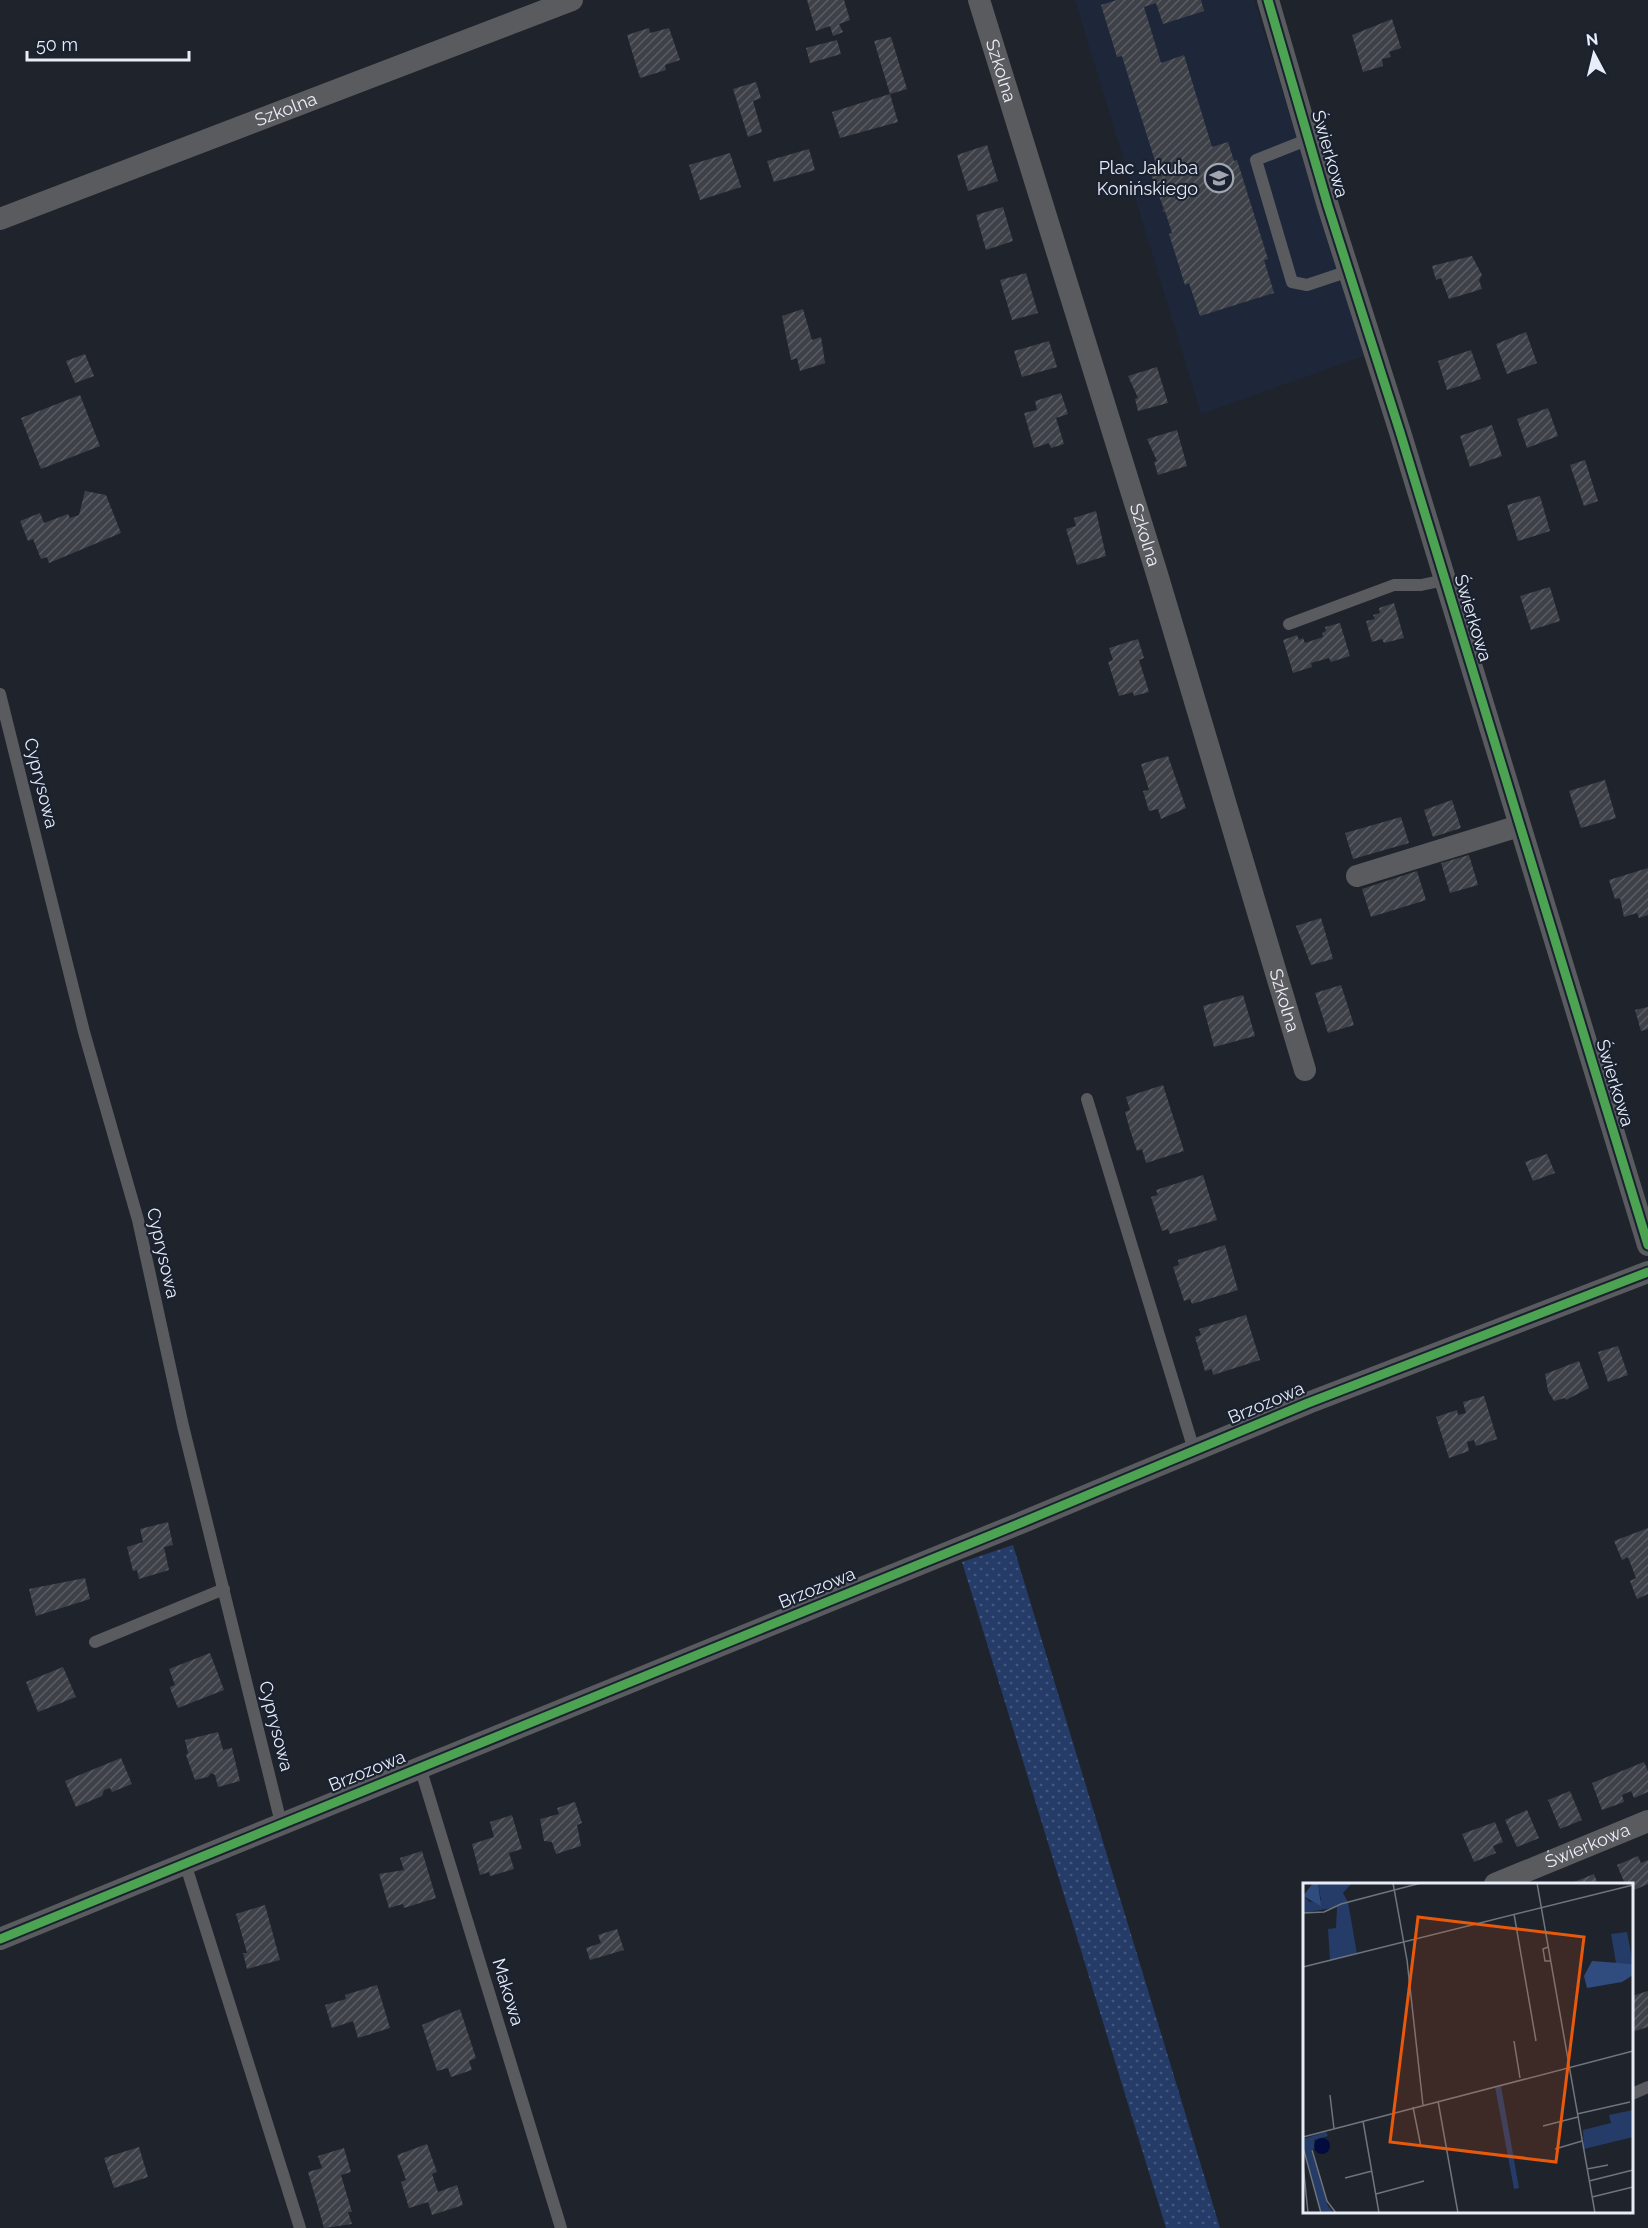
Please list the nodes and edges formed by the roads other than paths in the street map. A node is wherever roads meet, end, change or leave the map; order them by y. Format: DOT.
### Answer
graph roads {
  1 [pos="572,0"];
  2 [pos="979,0"];
  3 [pos="1268,0"];
  4 [pos="1309,139"];
  5 [pos="0,219"];
  6 [pos="1349,271"];
  7 [pos="1445,580"];
  8 [pos="1289,624"];
  9 [pos="0,694"];
  10 [pos="1519,826"];
  11 [pos="1357,876"];
  12 [pos="1305,1070"];
  13 [pos="1087,1099"];
  14 [pos="1648,1245"];
  15 [pos="1648,1272"];
  16 [pos="1194,1450"];
  17 [pos="224,1589"];
  18 [pos="96,1642"];
  19 [pos="420,1767"];
  20 [pos="1648,1821"];
  21 [pos="281,1823"];
  22 [pos="185,1863"];
  23 [pos="1497,1883"];
  24 [pos="0,1939"];
  25 [pos="1648,2088"];
  26 [pos="1633,2094"];
  27 [pos="300,2228"];
  28 [pos="561,2228"];
  1 -- 5 [label="street, Szkolna"];
  2 -- 12 [label="street, Szkolna"];
  3 -- 4 [label="street, Świerkowa"];
  4 -- 6 [label="street, Świerkowa"];
  4 -- 6 [label="lane"];
  6 -- 7 [label="street, Świerkowa"];
  7 -- 8 [label="lane"];
  7 -- 10 [label="street, Świerkowa"];
  9 -- 17 [label="lane, Cyprysowa"];
  10 -- 11 [label="street"];
  10 -- 14 [label="street, Świerkowa"];
  13 -- 16 [label="lane"];
  15 -- 16 [label="street, Brzozowa"];
  16 -- 19 [label="street, Brzozowa"];
  17 -- 18 [label="lane"];
  17 -- 21 [label="lane, Cyprysowa"];
  19 -- 21 [label="street, Brzozowa"];
  19 -- 28 [label="lane, Makowa"];
  20 -- 23 [label="street, Świerkowa"];
  21 -- 22 [label="street, Brzozowa"];
  22 -- 24 [label="street, Brzozowa"];
  22 -- 27 [label="lane"];
  25 -- 26 [label="lane"];
}
